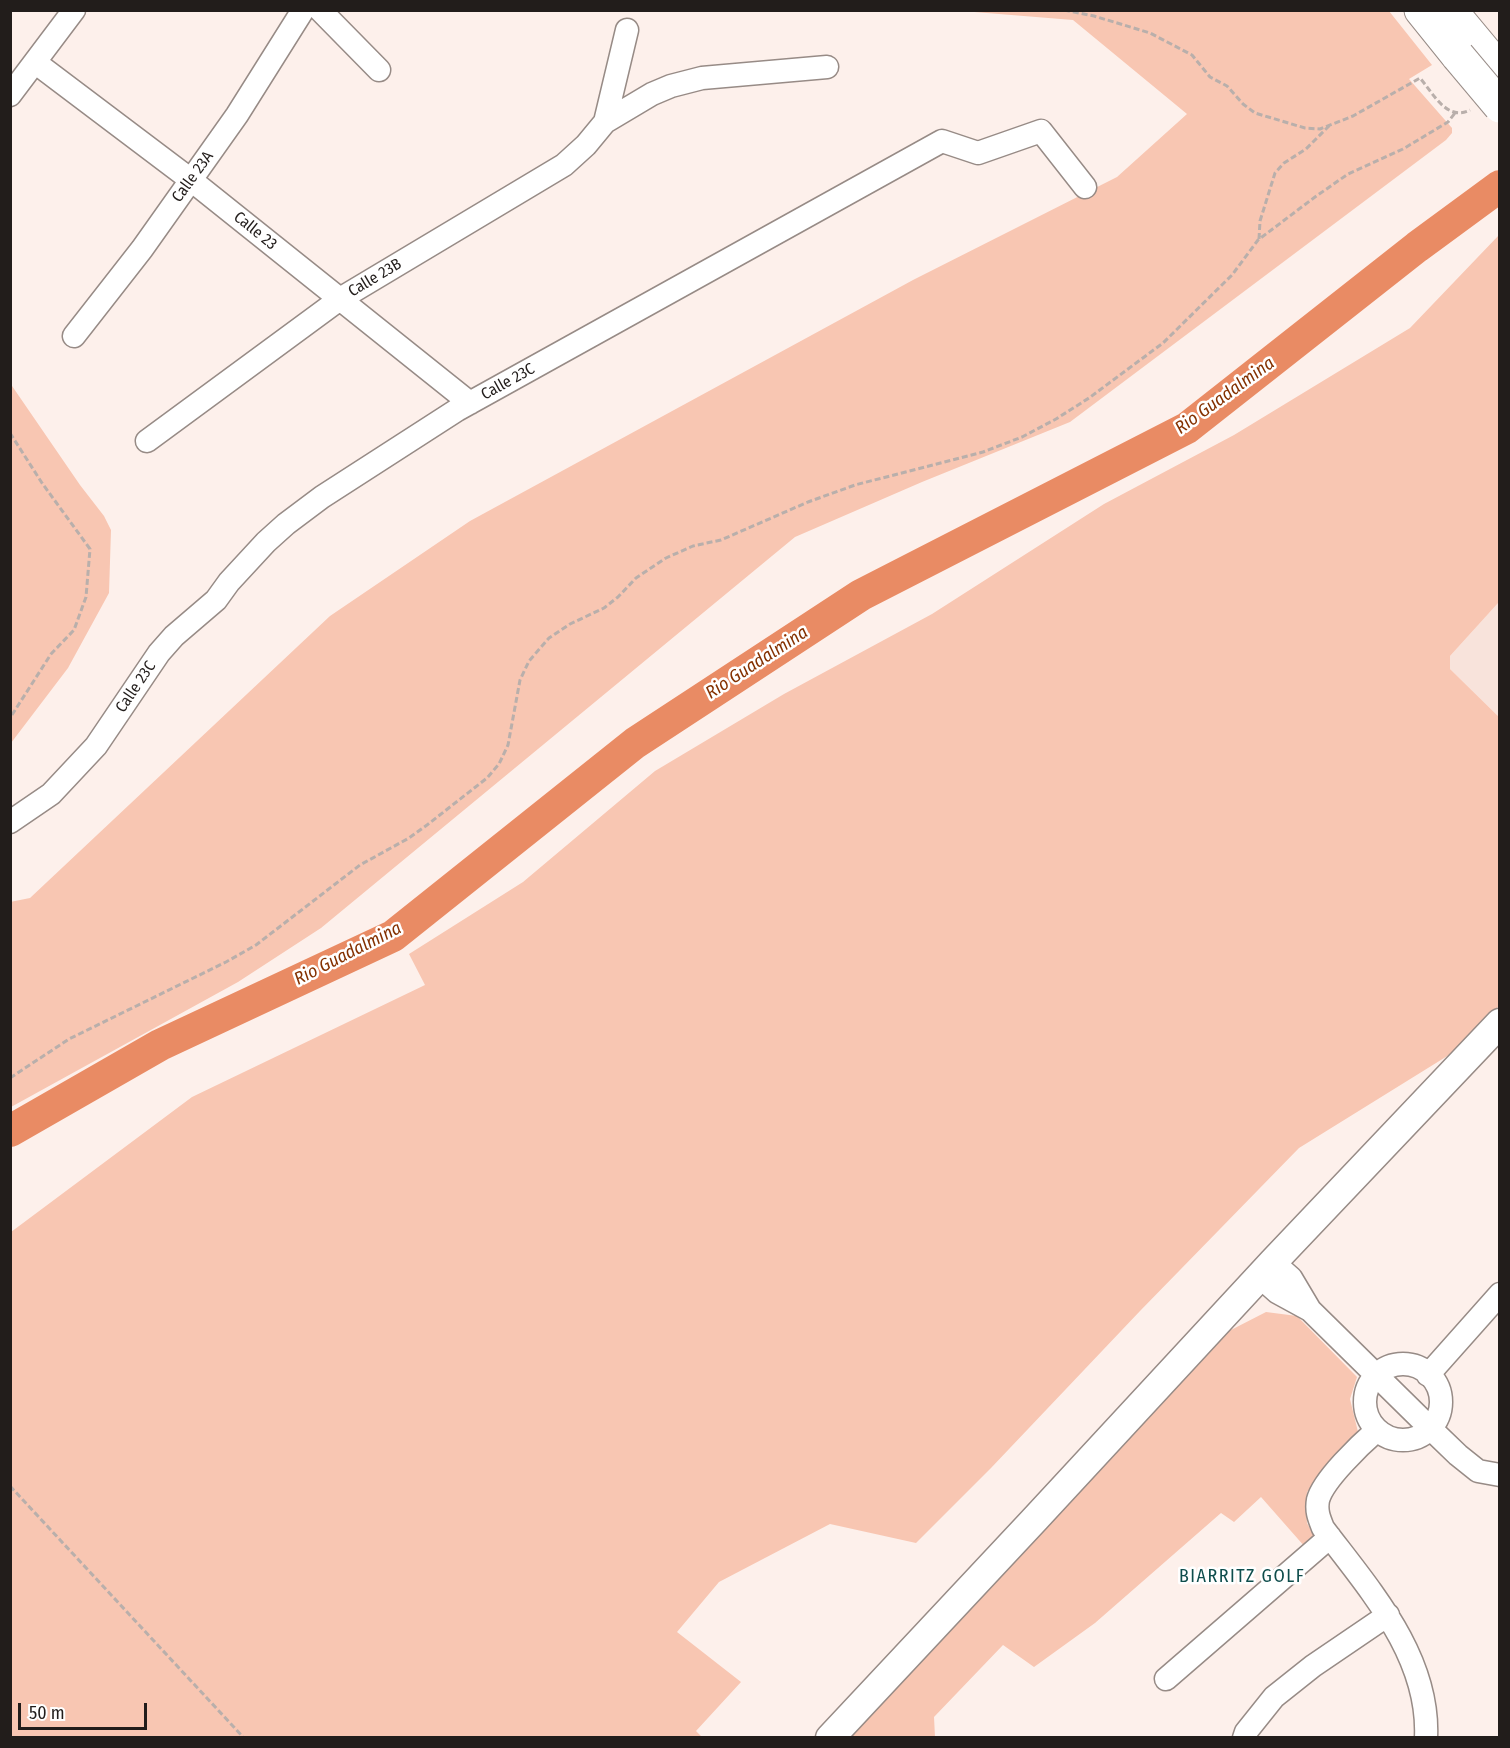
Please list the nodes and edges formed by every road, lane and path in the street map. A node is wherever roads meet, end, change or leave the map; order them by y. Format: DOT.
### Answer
graph roads {
  1 [pos="74,10"];
  2 [pos="303,10"];
  3 [pos="320,10"];
  4 [pos="1064,10"];
  5 [pos="1421,10"];
  6 [pos="1450,10"];
  7 [pos="627,30"];
  8 [pos="1467,48"];
  9 [pos="36,63"];
  10 [pos="827,67"];
  11 [pos="379,70"];
  12 [pos="1500,70"];
  13 [pos="10,95"];
  14 [pos="1488,106"];
  15 [pos="1455,113"];
  16 [pos="605,122"];
  17 [pos="1330,125"];
  18 [pos="191,180"];
  19 [pos="1085,187"];
  20 [pos="1258,240"];
  21 [pos="340,299"];
  22 [pos="74,336"];
  23 [pos="470,404"];
  24 [pos="10,433"];
  25 [pos="147,441"];
  26 [pos="10,718"];
  27 [pos="10,822"];
  28 [pos="1500,1023"];
  29 [pos="10,1078"];
  30 [pos="1266,1269"];
  31 [pos="1500,1294"];
  32 [pos="1375,1375"];
  33 [pos="1428,1375"];
  34 [pos="1431,1429"];
  35 [pos="1377,1430"];
  36 [pos="1489,1473"];
  37 [pos="10,1486"];
  38 [pos="1330,1537"];
  39 [pos="1388,1615"];
  40 [pos="1166,1679"];
  41 [pos="244,1737"];
  42 [pos="830,1737"];
  43 [pos="1244,1737"];
  44 [pos="1426,1737"];
  1 -- 9 [label="street"];
  2 -- 18 [label="street, Calle 23A"];
  3 -- 11 [label="street"];
  4 -- 17 [label="path"];
  5 -- 8 [label="highway"];
  6 -- 8 [label="highway"];
  7 -- 16 [label="street, Calle 23B"];
  8 -- 12 [label="highway"];
  8 -- 14 [label="highway, bridge"];
  9 -- 13 [label="street"];
  9 -- 18 [label="street, Calle 23"];
  10 -- 16 [label="street, Calle 23B"];
  14 -- 15 [label="path"];
  15 -- 17 [label="path"];
  15 -- 20 [label="path"];
  16 -- 21 [label="street, Calle 23B"];
  17 -- 20 [label="path"];
  18 -- 21 [label="street, Calle 23"];
  18 -- 22 [label="street, Calle 23A"];
  19 -- 23 [label="street, Calle 23C"];
  20 -- 29 [label="path"];
  21 -- 23 [label="street, Calle 23"];
  21 -- 25 [label="street, Calle 23B"];
  23 -- 27 [label="street, Calle 23C"];
  24 -- 26 [label="path"];
  28 -- 30 [label="main road"];
  30 -- 32 [label="street"];
  30 -- 42 [label="main road"];
  31 -- 33 [label="street"];
  32 -- 33 [label="street"];
  32 -- 34 [label="street"];
  32 -- 35 [label="street"];
  33 -- 34 [label="street"];
  34 -- 35 [label="street"];
  34 -- 36 [label="street"];
  35 -- 38 [label="street"];
  37 -- 41 [label="path"];
  38 -- 39 [label="street"];
  38 -- 40 [label="street"];
  39 -- 43 [label="street"];
  39 -- 44 [label="street"];
}
